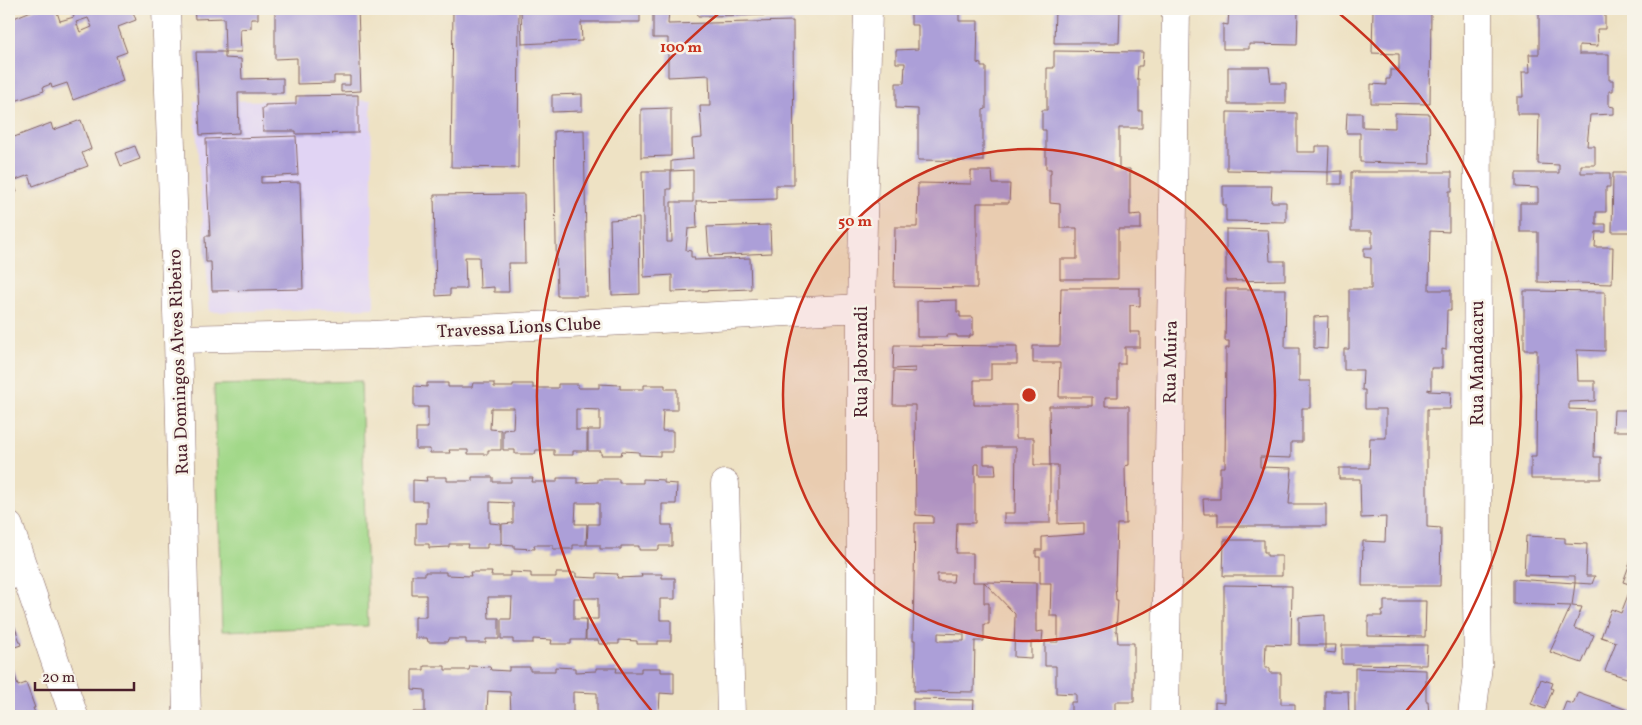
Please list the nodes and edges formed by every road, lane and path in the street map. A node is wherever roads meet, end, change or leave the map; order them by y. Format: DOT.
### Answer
graph roads {
  1 [pos="166,9"];
  2 [pos="868,9"];
  3 [pos="1176,9"];
  4 [pos="1478,9"];
  5 [pos="861,308"];
  6 [pos="178,339"];
  7 [pos="725,484"];
  8 [pos="9,526"];
  9 [pos="17,577"];
  10 [pos="74,716"];
  11 [pos="187,716"];
  12 [pos="731,716"];
  13 [pos="861,716"];
  14 [pos="1165,716"];
  15 [pos="1472,716"];
  1 -- 6 [label="street, Rua Domingos Alves Ribeiro"];
  2 -- 5 [label="street, Rua Jaborandi"];
  3 -- 14 [label="street, Rua Muira"];
  4 -- 15 [label="street, Rua Mandacaru"];
  5 -- 6 [label="street, Travessa Lions Clube"];
  5 -- 13 [label="street, Rua Jaborandi"];
  6 -- 11 [label="street, Rua Domingos Alves Ribeiro"];
  7 -- 12 [label="street"];
  8 -- 9 [label="street"];
  9 -- 10 [label="street"];
}
